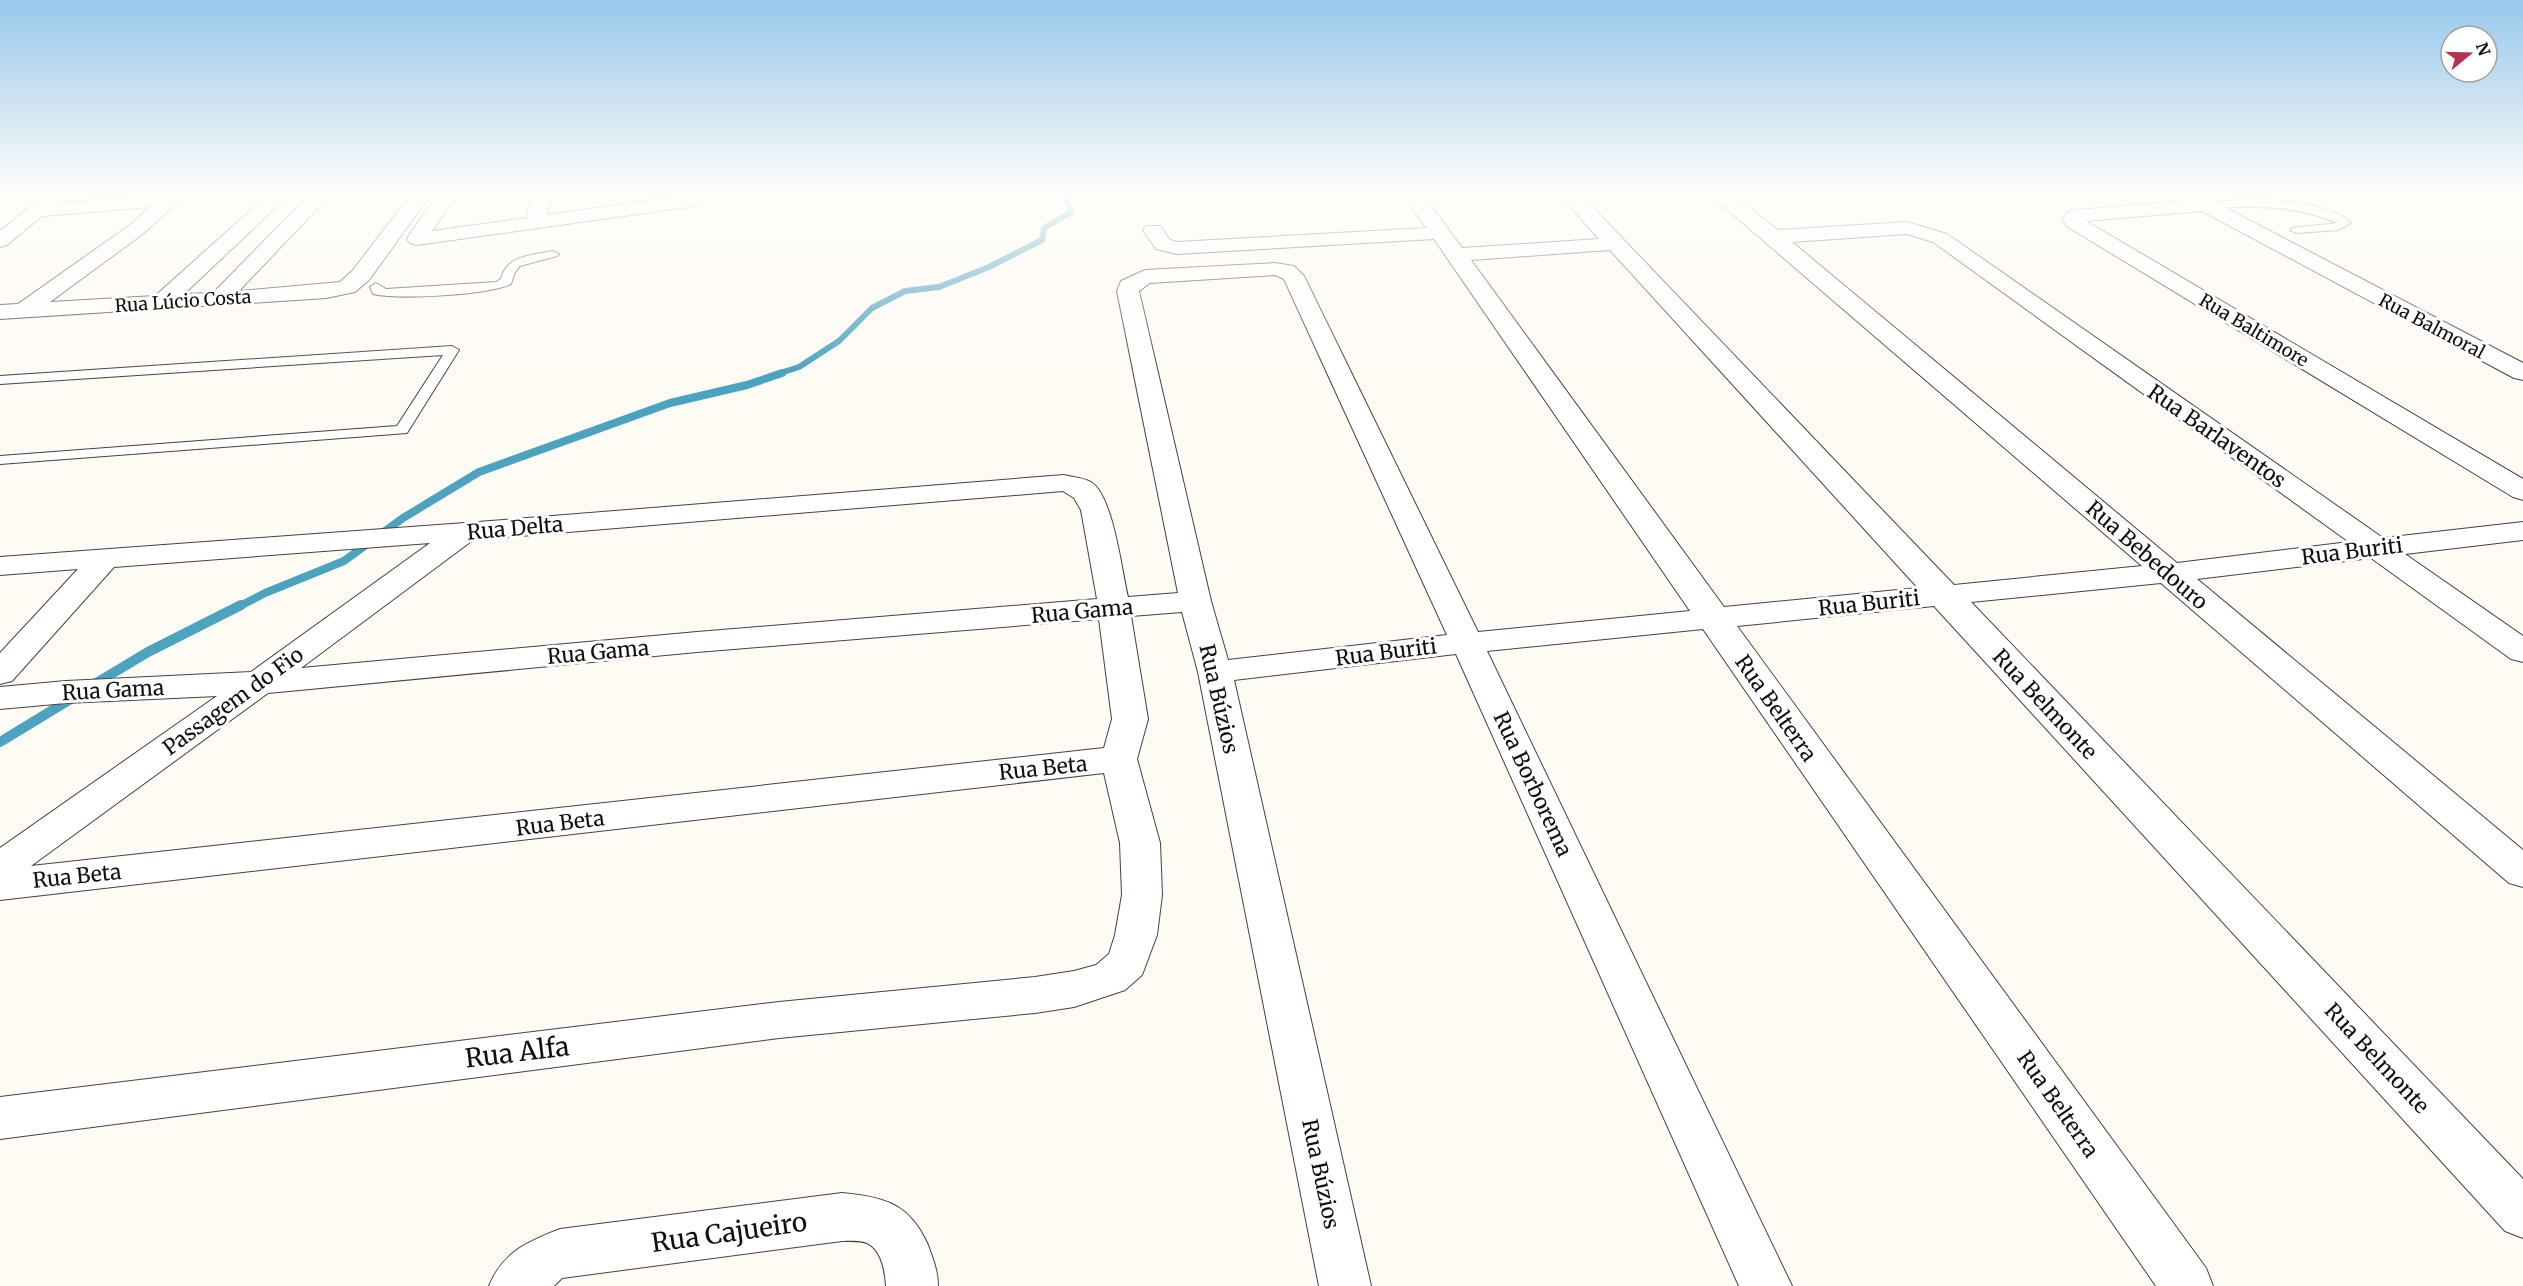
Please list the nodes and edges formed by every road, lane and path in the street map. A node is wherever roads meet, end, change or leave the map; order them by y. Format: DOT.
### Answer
graph roads {
  1 [pos="104,253"];
  2 [pos="216,253"];
  3 [pos="264,253"];
  4 [pos="389,253"];
  5 [pos="405,253"];
  6 [pos="1455,253"];
  7 [pos="1621,253"];
  8 [pos="1792,253"];
  9 [pos="1961,253"];
  10 [pos="2125,253"];
  11 [pos="2295,253"];
  12 [pos="553,254"];
  13 [pos="401,257"];
  14 [pos="374,279"];
  15 [pos="1297,284"];
  16 [pos="219,299"];
  17 [pos="161,303"];
  18 [pos="25,310"];
  19 [pos="0,312"];
  20 [pos="2523,374"];
  21 [pos="0,380"];
  22 [pos="0,460"];
  23 [pos="2523,491"];
  24 [pos="2523,531"];
  25 [pos="465,532"];
  26 [pos="2375,548"];
  27 [pos="105,558"];
  28 [pos="0,566"];
  29 [pos="2168,573"];
  30 [pos="1943,596"];
  31 [pos="1195,601"];
  32 [pos="1114,608"];
  33 [pos="1713,619"];
  34 [pos="1467,643"];
  35 [pos="2523,652"];
  36 [pos="1215,672"];
  37 [pos="0,673"];
  38 [pos="259,683"];
  39 [pos="0,698"];
  40 [pos="1119,759"];
  41 [pos="0,868"];
  42 [pos="2523,872"];
  43 [pos="0,885"];
  44 [pos="0,1118"];
  45 [pos="2523,1214"];
  46 [pos="515,1286"];
  47 [pos="912,1286"];
  48 [pos="1345,1286"];
  49 [pos="1766,1286"];
  50 [pos="2187,1286"];
  1 -- 18 [label="street"];
  2 -- 17 [label="street"];
  3 -- 16 [label="street"];
  4 -- 14 [label="street"];
  5 -- 13 [label="street"];
  6 -- 33 [label="street, Rua Belterra"];
  7 -- 30 [label="street, Rua Belmonte"];
  8 -- 29 [label="street, Rua Bebedouro"];
  9 -- 26 [label="street, Rua Barlaventos"];
  10 -- 23 [label="street, Rua Baltimore"];
  11 -- 20 [label="street, Rua Balmoral"];
  12 -- 14 [label="lane"];
  14 -- 16 [label="street, Rua Lúcio Costa"];
  15 -- 31 [label="street, Rua Búzios"];
  15 -- 34 [label="street, Rua Borborema"];
  16 -- 17 [label="street, Rua Lúcio Costa"];
  17 -- 18 [label="street, Rua Lúcio Costa"];
  18 -- 19 [label="street, Rua Lúcio Costa"];
  21 -- 22 [label="lane"];
  24 -- 26 [label="street, Rua Buriti"];
  25 -- 27 [label="street, Rua Delta"];
  25 -- 32 [label="street, Rua Delta"];
  25 -- 38 [label="street, Passagem do Fio"];
  26 -- 29 [label="street, Rua Buriti"];
  26 -- 35 [label="street, Rua Barlaventos"];
  27 -- 28 [label="street, Rua Delta"];
  27 -- 37 [label="street"];
  29 -- 30 [label="street, Rua Buriti"];
  29 -- 42 [label="street, Rua Bebedouro"];
  30 -- 33 [label="street, Rua Buriti"];
  30 -- 45 [label="street, Rua Belmonte"];
  31 -- 32 [label="street, Rua Gama"];
  31 -- 36 [label="street, Rua Búzios"];
  32 -- 38 [label="street, Rua Gama"];
  32 -- 40 [label="street, Rua Delta"];
  33 -- 34 [label="street, Rua Buriti"];
  33 -- 50 [label="street, Rua Belterra"];
  34 -- 36 [label="street, Rua Buriti"];
  34 -- 49 [label="street, Rua Borborema"];
  36 -- 48 [label="street, Rua Búzios"];
  38 -- 39 [label="street, Rua Gama"];
  38 -- 41 [label="street, Passagem do Fio"];
  40 -- 43 [label="street, Rua Beta"];
  40 -- 44 [label="street, Rua Alfa"];
  46 -- 47 [label="street, Rua Cajueiro"];
}
